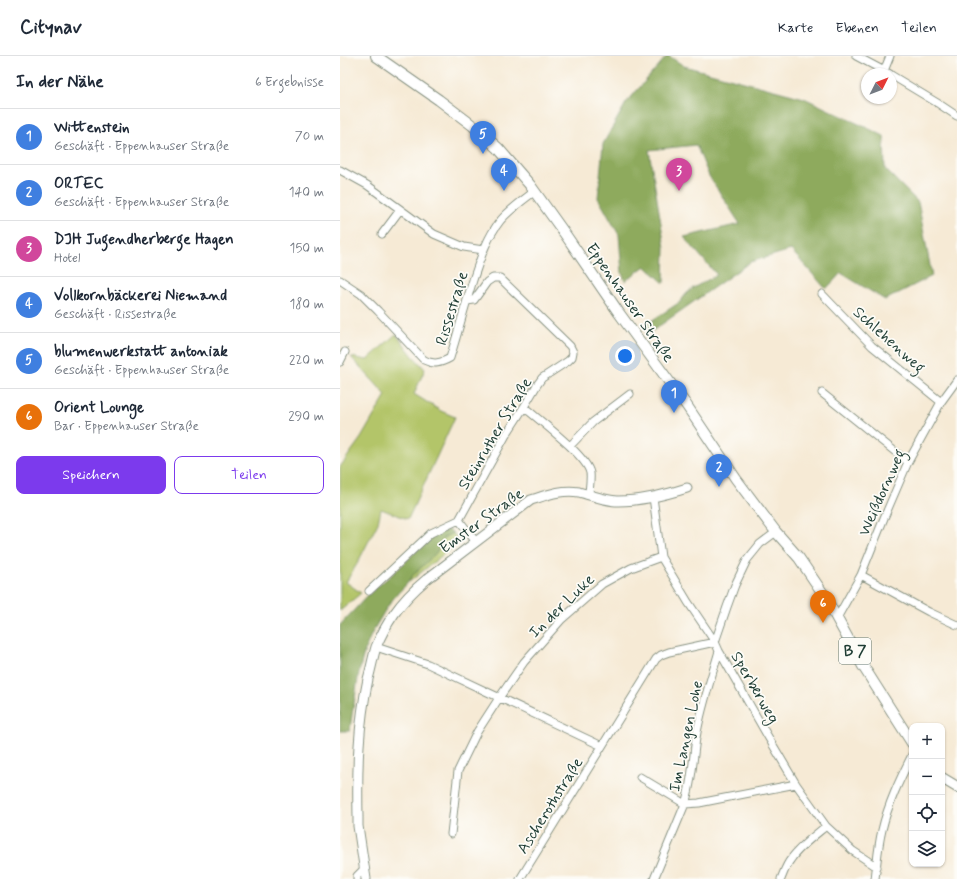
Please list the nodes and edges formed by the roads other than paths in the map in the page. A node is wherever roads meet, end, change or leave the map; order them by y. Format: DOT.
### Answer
graph roads {
  1 [pos="376,56"];
  2 [pos="856,56"];
  3 [pos="890,56"];
  4 [pos="879,68"];
  5 [pos="889,68"];
  6 [pos="897,78"];
  7 [pos="957,116"];
  8 [pos="340,170"];
  9 [pos="534,191"];
  10 [pos="400,210"];
  11 [pos="382,234"];
  12 [pos="483,250"];
  13 [pos="340,280"];
  14 [pos="822,294"];
  15 [pos="467,301"];
  16 [pos="345,352"];
  17 [pos="340,362"];
  18 [pos="957,380"];
  19 [pos="822,393"];
  20 [pos="630,394"];
  21 [pos="941,402"];
  22 [pos="524,407"];
  23 [pos="570,446"];
  24 [pos="908,462"];
  25 [pos="687,488"];
  26 [pos="589,495"];
  27 [pos="653,497"];
  28 [pos="459,520"];
  29 [pos="776,532"];
  30 [pos="476,542"];
  31 [pos="661,556"];
  32 [pos="861,575"];
  33 [pos="369,591"];
  34 [pos="837,618"];
  35 [pos="957,625"];
  36 [pos="715,642"];
  37 [pos="376,647"];
  38 [pos="719,651"];
  39 [pos="499,698"];
  40 [pos="909,738"];
  41 [pos="602,746"];
  42 [pos="910,759"];
  43 [pos="640,777"];
  44 [pos="945,780"];
  45 [pos="796,784"];
  46 [pos="957,787"];
  47 [pos="685,804"];
  48 [pos="826,826"];
  49 [pos="451,834"];
  50 [pos="877,867"];
  51 [pos="364,868"];
  52 [pos="357,879"];
  53 [pos="366,879"];
  54 [pos="520,879"];
  55 [pos="654,879"];
  56 [pos="781,879"];
  57 [pos="875,879"];
  1 -- 9 [label="main road, Eppenhauser Straße / B 7"];
  2 -- 4 [label="street"];
  3 -- 5 [label="street"];
  6 -- 7 [label="street"];
  8 -- 10 [label="street"];
  9 -- 12 [label="street, Rissestraße"];
  9 -- 29 [label="main road, Eppenhauser Straße / B 7"];
  10 -- 11 [label="street"];
  10 -- 12 [label="street"];
  12 -- 15 [label="street, Rissestraße"];
  13 -- 15 [label="street, Rissestraße"];
  14 -- 21 [label="street, Schlehenweg"];
  15 -- 22 [label="street, Steinruther Straße"];
  16 -- 17 [label="street"];
  18 -- 21 [label="street, Weißdornweg"];
  19 -- 24 [label="street"];
  20 -- 23 [label="street"];
  21 -- 24 [label="street, Weißdornweg"];
  22 -- 23 [label="street"];
  22 -- 28 [label="street, Steinruther Straße"];
  23 -- 26 [label="street"];
  24 -- 32 [label="street, Weißdornweg"];
  25 -- 27 [label="street, Emster Straße"];
  26 -- 27 [label="street, Emster Straße"];
  26 -- 30 [label="street, Emster Straße"];
  27 -- 31 [label="street, Sperberweg"];
  28 -- 30 [label="street"];
  28 -- 33 [label="street"];
  29 -- 34 [label="main road, Eppenhauser Straße / B 7"];
  29 -- 36 [label="street"];
  30 -- 37 [label="street, Emster Straße"];
  31 -- 36 [label="street, Sperberweg"];
  31 -- 39 [label="street, In der Luke"];
  32 -- 34 [label="street, Weißdornweg"];
  32 -- 35 [label="street"];
  34 -- 40 [label="main road, Eppenhauser Straße / B 7"];
  36 -- 38 [label="street, Sperberweg"];
  36 -- 41 [label="street, Ascherothstraße"];
  37 -- 39 [label="street"];
  37 -- 51 [label="street, Emster Straße"];
  38 -- 45 [label="street, Sperberweg"];
  38 -- 47 [label="street, Im Langen Lohe"];
  39 -- 41 [label="street, Ascherothstraße"];
  39 -- 49 [label="street, In der Luke"];
  41 -- 54 [label="street, Ascherothstraße"];
  42 -- 50 [label="street"];
  43 -- 47 [label="street, Im Langen Lohe"];
  44 -- 46 [label="main road"];
  45 -- 47 [label="street"];
  45 -- 48 [label="street, Sperberweg"];
  47 -- 55 [label="street, Im Langen Lohe"];
  48 -- 50 [label="street, Sperberweg"];
  48 -- 56 [label="street"];
  50 -- 57 [label="street"];
  51 -- 52 [label="street"];
  51 -- 53 [label="street, Emster Straße"];
}
